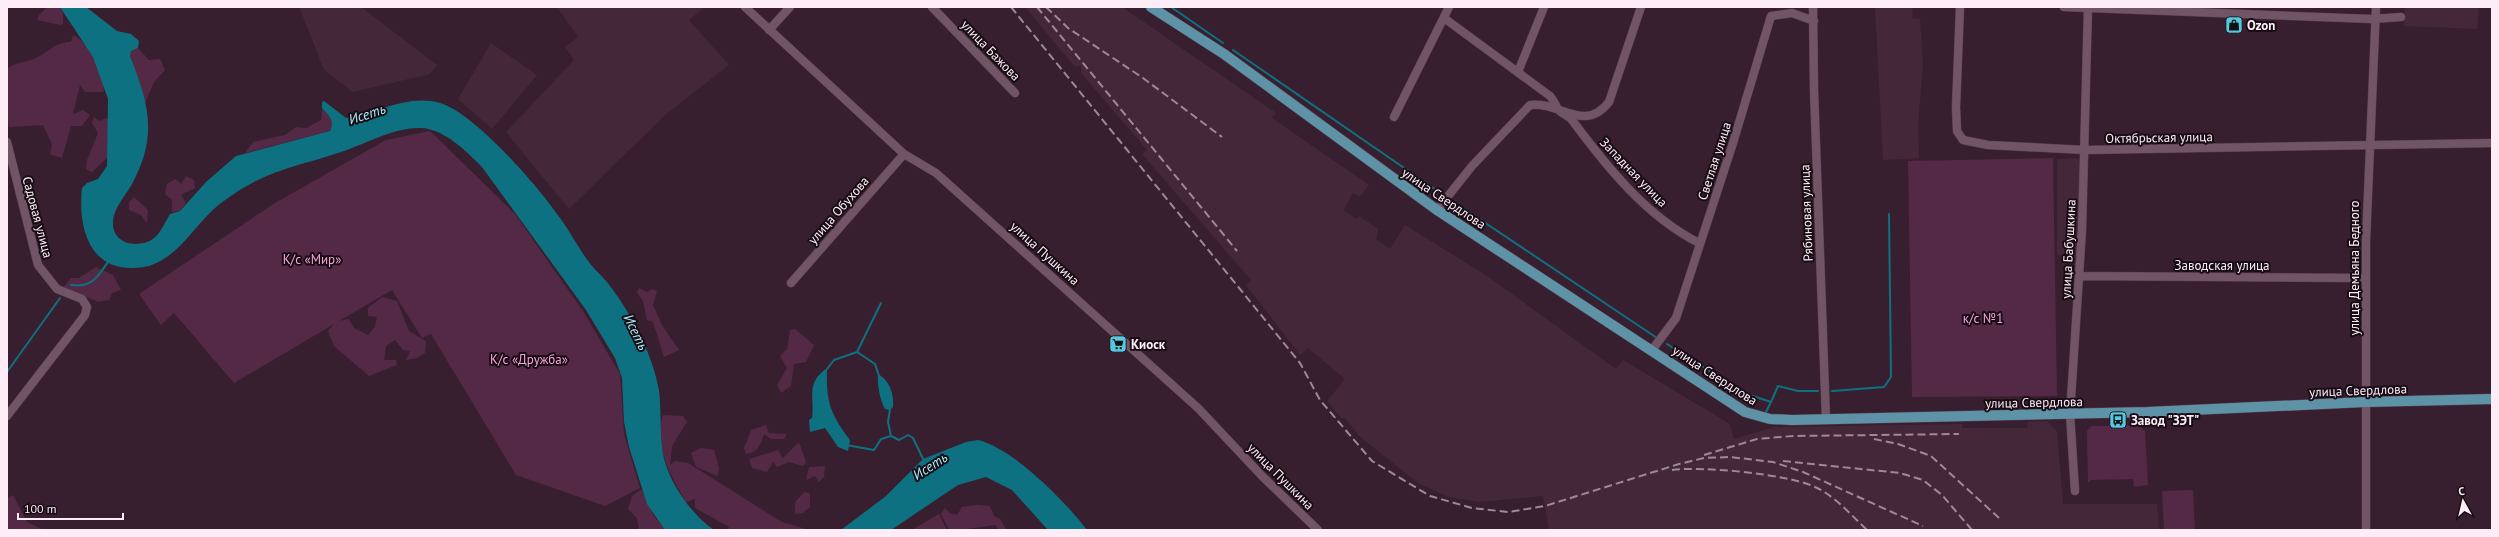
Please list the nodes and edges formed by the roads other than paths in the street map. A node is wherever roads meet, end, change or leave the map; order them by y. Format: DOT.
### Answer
graph roads {
  1 [pos="745,7"];
  2 [pos="790,7"];
  3 [pos="932,7"];
  4 [pos="1151,7"];
  5 [pos="1448,7"];
  6 [pos="1544,7"];
  7 [pos="1641,7"];
  8 [pos="1813,7"];
  9 [pos="1960,7"];
  10 [pos="2064,7"];
  11 [pos="2376,7"];
  12 [pos="2087,8"];
  13 [pos="2401,17"];
  14 [pos="1444,18"];
  15 [pos="2375,18"];
  16 [pos="1814,21"];
  17 [pos="769,30"];
  18 [pos="1518,72"];
  19 [pos="1015,92"];
  20 [pos="1558,110"];
  21 [pos="1394,117"];
  22 [pos="7,142"];
  23 [pos="2492,143"];
  24 [pos="2369,144"];
  25 [pos="2086,150"];
  26 [pos="904,154"];
  27 [pos="1437,210"];
  28 [pos="1699,243"];
  29 [pos="2079,276"];
  30 [pos="2366,278"];
  31 [pos="791,283"];
  32 [pos="1652,350"];
  33 [pos="2492,398"];
  34 [pos="2365,402"];
  35 [pos="2070,414"];
  36 [pos="7,416"];
  37 [pos="1826,419"];
  38 [pos="2075,491"];
  39 [pos="1318,530"];
  40 [pos="2366,530"];
  1 -- 17 [label="street, улица Пушкина"];
  2 -- 17 [label="street"];
  3 -- 19 [label="street, улица Бажова"];
  4 -- 27 [label="main road, улица Свердлова"];
  5 -- 14 [label="street"];
  6 -- 18 [label="street"];
  7 -- 20 [label="street, Западная улица"];
  8 -- 16 [label="street, Рябиновая улица"];
  9 -- 25 [label="street, Октябрьская улица"];
  10 -- 12 [label="street"];
  11 -- 15 [label="street, улица Демьяна Бедного"];
  12 -- 15 [label="street"];
  12 -- 25 [label="street, улица Бабушкина"];
  13 -- 15 [label="street"];
  14 -- 18 [label="street"];
  14 -- 21 [label="street"];
  15 -- 24 [label="street, улица Демьяна Бедного"];
  16 -- 28 [label="street, Светлая улица"];
  16 -- 37 [label="street, Рябиновая улица"];
  17 -- 26 [label="street, улица Пушкина"];
  18 -- 20 [label="street"];
  20 -- 27 [label="street, Западная улица"];
  20 -- 28 [label="street, Западная улица"];
  22 -- 36 [label="street, Садовая улица"];
  23 -- 24 [label="street, Октябрьская улица"];
  24 -- 25 [label="street, Октябрьская улица"];
  24 -- 30 [label="street, улица Демьяна Бедного"];
  25 -- 29 [label="street, улица Бабушкина"];
  26 -- 31 [label="street, улица Обухова"];
  26 -- 39 [label="street, улица Пушкина"];
  27 -- 32 [label="main road, улица Свердлова"];
  28 -- 32 [label="street, Светлая улица"];
  29 -- 30 [label="street, Заводская улица"];
  29 -- 35 [label="street, улица Бабушкина"];
  30 -- 34 [label="street, улица Демьяна Бедного"];
  32 -- 37 [label="main road, улица Свердлова"];
  33 -- 34 [label="main road, улица Свердлова"];
  34 -- 35 [label="main road, улица Свердлова"];
  34 -- 40 [label="street, улица Демьяна Бедного"];
  35 -- 37 [label="main road, улица Свердлова"];
  35 -- 38 [label="street, улица Бабушкина"];
}
